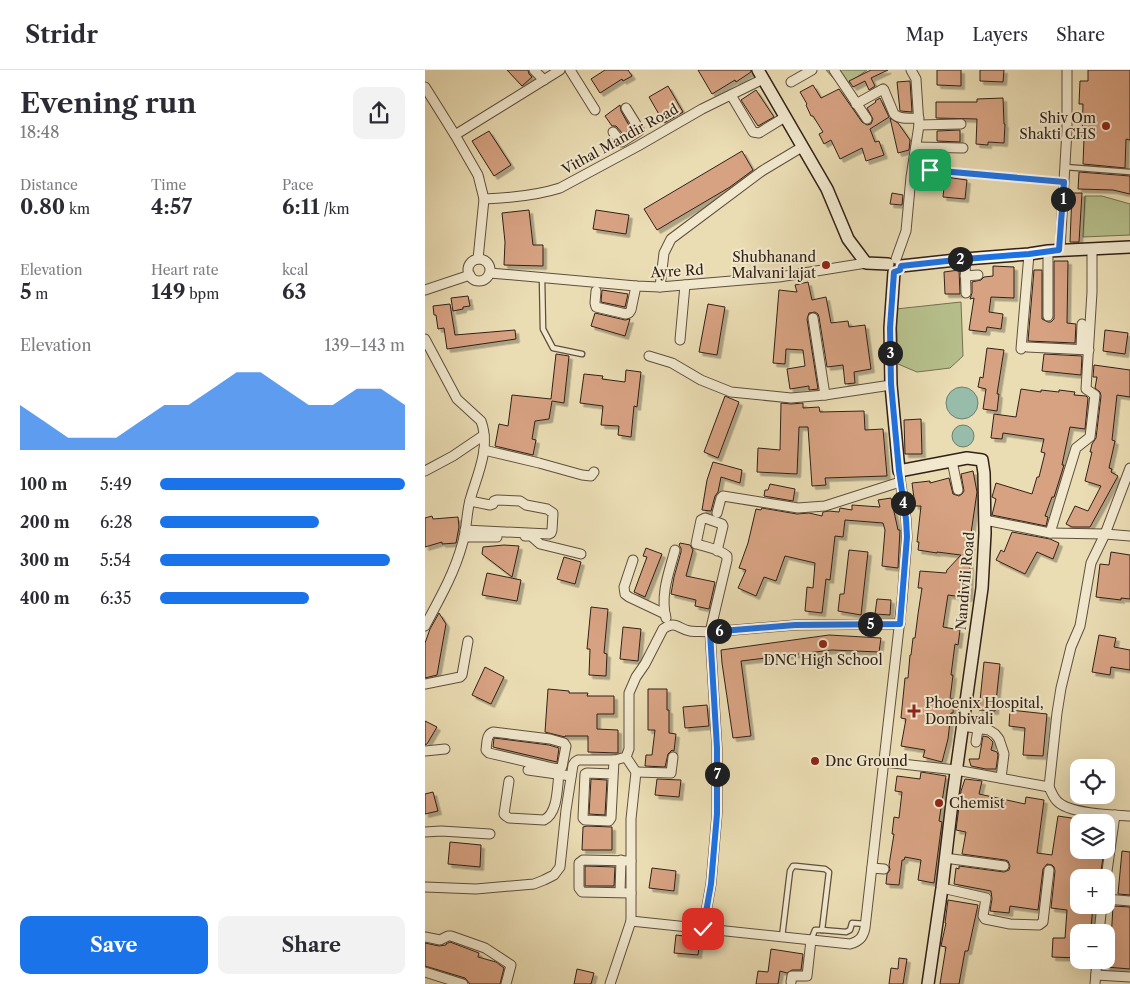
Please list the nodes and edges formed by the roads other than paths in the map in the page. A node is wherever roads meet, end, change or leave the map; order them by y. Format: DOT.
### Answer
graph roads {
  1 [pos="534,70"];
  2 [pos="560,70"];
  3 [pos="570,70"];
  4 [pos="811,70"];
  5 [pos="834,70"];
  6 [pos="911,70"];
  7 [pos="1067,70"];
  8 [pos="761,75"];
  9 [pos="544,80"];
  10 [pos="791,82"];
  11 [pos="425,87"];
  12 [pos="731,95"];
  13 [pos="856,104"];
  14 [pos="625,108"];
  15 [pos="595,110"];
  16 [pos="785,117"];
  17 [pos="867,119"];
  18 [pos="919,122"];
  19 [pos="961,124"];
  20 [pos="613,132"];
  21 [pos="455,135"];
  22 [pos="631,136"];
  23 [pos="638,146"];
  24 [pos="802,147"];
  25 [pos="915,147"];
  26 [pos="963,148"];
  27 [pos="1065,167"];
  28 [pos="930,170"];
  29 [pos="1130,172"];
  30 [pos="1064,182"];
  31 [pos="484,199"];
  32 [pos="1130,247"];
  33 [pos="1092,249"];
  34 [pos="1054,250"];
  35 [pos="1029,254"];
  36 [pos="478,259"];
  37 [pos="965,259"];
  38 [pos="866,263"];
  39 [pos="895,265"];
  40 [pos="490,273"];
  41 [pos="470,275"];
  42 [pos="978,275"];
  43 [pos="965,276"];
  44 [pos="542,277"];
  45 [pos="685,285"];
  46 [pos="635,286"];
  47 [pos="660,287"];
  48 [pos="425,290"];
  49 [pos="596,291"];
  50 [pos="966,293"];
  51 [pos="1048,316"];
  52 [pos="813,318"];
  53 [pos="1081,324"];
  54 [pos="425,339"];
  55 [pos="680,340"];
  56 [pos="1085,350"];
  57 [pos="582,354"];
  58 [pos="428,355"];
  59 [pos="649,356"];
  60 [pos="891,384"];
  61 [pos="825,395"];
  62 [pos="484,435"];
  63 [pos="484,450"];
  64 [pos="952,461"];
  65 [pos="1130,468"];
  66 [pos="425,471"];
  67 [pos="595,472"];
  68 [pos="900,477"];
  69 [pos="958,490"];
  70 [pos="470,501"];
  71 [pos="717,513"];
  72 [pos="985,520"];
  73 [pos="465,533"];
  74 [pos="1050,533"];
  75 [pos="1105,534"];
  76 [pos="1130,536"];
  77 [pos="675,550"];
  78 [pos="717,551"];
  79 [pos="581,554"];
  80 [pos="633,560"];
  81 [pos="665,614"];
  82 [pos="900,624"];
  83 [pos="425,625"];
  84 [pos="668,625"];
  85 [pos="710,632"];
  86 [pos="467,641"];
  87 [pos="425,684"];
  88 [pos="962,726"];
  89 [pos="978,729"];
  90 [pos="976,742"];
  91 [pos="445,749"];
  92 [pos="425,751"];
  93 [pos="626,757"];
  94 [pos="673,758"];
  95 [pos="590,760"];
  96 [pos="614,760"];
  97 [pos="884,762"];
  98 [pos="563,763"];
  99 [pos="573,765"];
  100 [pos="528,770"];
  101 [pos="956,770"];
  102 [pos="635,772"];
  103 [pos="559,774"];
  104 [pos="590,774"];
  105 [pos="613,774"];
  106 [pos="571,776"];
  107 [pos="1001,778"];
  108 [pos="509,781"];
  109 [pos="1049,787"];
  110 [pos="554,809"];
  111 [pos="566,810"];
  112 [pos="1101,814"];
  113 [pos="1115,816"];
  114 [pos="1130,816"];
  115 [pos="425,832"];
  116 [pos="490,834"];
  117 [pos="945,858"];
  118 [pos="621,860"];
  119 [pos="631,860"];
  120 [pos="1003,866"];
  121 [pos="872,868"];
  122 [pos="884,869"];
  123 [pos="1049,870"];
  124 [pos="425,887"];
  125 [pos="942,888"];
  126 [pos="620,892"];
  127 [pos="631,893"];
  128 [pos="1115,900"];
  129 [pos="1130,901"];
  130 [pos="631,921"];
  131 [pos="865,924"];
  132 [pos="703,929"];
  133 [pos="823,930"];
  134 [pos="425,937"];
  135 [pos="783,937"];
  136 [pos="811,940"];
  137 [pos="425,972"];
  138 [pos="1130,977"];
  139 [pos="1096,980"];
  140 [pos="791,982"];
  141 [pos="463,984"];
  142 [pos="506,984"];
  143 [pos="610,984"];
  144 [pos="928,984"];
  1 -- 9 [label="street"];
  2 -- 9 [label="street"];
  3 -- 15 [label="street"];
  4 -- 10 [label="street"];
  5 -- 13 [label="street"];
  6 -- 18 [label="street"];
  7 -- 27 [label="street"];
  8 -- 12 [label="street, Vithal Mandir Road"];
  8 -- 16 [label="street"];
  9 -- 21 [label="street"];
  11 -- 21 [label="street"];
  12 -- 16 [label="street"];
  12 -- 23 [label="street, Vithal Mandir Road"];
  13 -- 17 [label="street"];
  13 -- 18 [label="street"];
  14 -- 22 [label="street"];
  16 -- 24 [label="street"];
  18 -- 19 [label="street"];
  18 -- 25 [label="street"];
  20 -- 22 [label="street"];
  21 -- 31 [label="street"];
  22 -- 23 [label="street"];
  23 -- 31 [label="street, Vithal Mandir Road"];
  24 -- 38 [label="street"];
  24 -- 47 [label="street"];
  25 -- 26 [label="street"];
  25 -- 39 [label="street"];
  27 -- 29 [label="lane"];
  27 -- 30 [label="street"];
  28 -- 30 [label="lane"];
  30 -- 34 [label="street"];
  31 -- 36 [label="street"];
  32 -- 33 [label="street"];
  33 -- 34 [label="street"];
  33 -- 56 [label="street"];
  34 -- 35 [label="street"];
  34 -- 51 [label="street"];
  35 -- 37 [label="street"];
  35 -- 56 [label="street"];
  36 -- 40 [label="street"];
  36 -- 41 [label="street"];
  37 -- 39 [label="street"];
  37 -- 43 [label="street"];
  38 -- 39 [label="street"];
  38 -- 45 [label="street, Ayre Rd"];
  39 -- 60 [label="street"];
  40 -- 41 [label="street"];
  40 -- 44 [label="street, Ayre Rd"];
  41 -- 48 [label="street"];
  42 -- 43 [label="street"];
  43 -- 50 [label="street"];
  44 -- 46 [label="street, Ayre Rd"];
  44 -- 57 [label="lane"];
  45 -- 47 [label="street, Ayre Rd"];
  45 -- 55 [label="street"];
  46 -- 47 [label="street, Ayre Rd"];
  46 -- 49 [label="street"];
  52 -- 61 [label="street"];
  53 -- 56 [label="street"];
  54 -- 58 [label="street"];
  56 -- 74 [label="street"];
  58 -- 62 [label="street"];
  59 -- 61 [label="street"];
  60 -- 61 [label="street"];
  60 -- 68 [label="street"];
  62 -- 63 [label="street"];
  62 -- 66 [label="street"];
  63 -- 67 [label="street"];
  63 -- 70 [label="street"];
  64 -- 68 [label="street, Nandivili Road"];
  64 -- 69 [label="street"];
  64 -- 72 [label="street, Nandivili Road"];
  65 -- 75 [label="street"];
  68 -- 71 [label="street"];
  68 -- 82 [label="street"];
  70 -- 73 [label="street"];
  70 -- 73 [label="street"];
  72 -- 74 [label="street"];
  72 -- 88 [label="street, Nandivili Road"];
  73 -- 79 [label="street"];
  73 -- 83 [label="street"];
  74 -- 75 [label="street"];
  75 -- 76 [label="street"];
  75 -- 109 [label="street"];
  77 -- 81 [label="street"];
  78 -- 85 [label="street"];
  80 -- 81 [label="street"];
  81 -- 84 [label="street"];
  82 -- 85 [label="street"];
  82 -- 97 [label="street"];
  84 -- 85 [label="street"];
  84 -- 93 [label="street"];
  85 -- 132 [label="street"];
  86 -- 87 [label="street"];
  88 -- 89 [label="street"];
  88 -- 101 [label="street, Nandivili Road"];
  89 -- 90 [label="street"];
  89 -- 107 [label="street"];
  91 -- 92 [label="street"];
  93 -- 96 [label="street"];
  93 -- 102 [label="street"];
  94 -- 102 [label="street"];
  95 -- 96 [label="street"];
  95 -- 99 [label="street"];
  95 -- 104 [label="street"];
  96 -- 105 [label="street"];
  97 -- 101 [label="street"];
  97 -- 121 [label="street"];
  98 -- 98 [label="street"];
  98 -- 99 [label="street"];
  99 -- 106 [label="street"];
  100 -- 103 [label="street"];
  101 -- 107 [label="street"];
  101 -- 117 [label="street, Nandivili Road"];
  102 -- 119 [label="street"];
  103 -- 106 [label="street"];
  103 -- 110 [label="street"];
  104 -- 105 [label="street"];
  104 -- 105 [label="street"];
  106 -- 111 [label="street"];
  107 -- 109 [label="street"];
  108 -- 110 [label="street"];
  109 -- 112 [label="street"];
  110 -- 111 [label="street"];
  111 -- 124 [label="street"];
  113 -- 114 [label="street"];
  115 -- 116 [label="street"];
  117 -- 120 [label="street"];
  117 -- 125 [label="street, Nandivili Road"];
  118 -- 119 [label="street"];
  118 -- 126 [label="street"];
  118 -- 126 [label="street"];
  119 -- 127 [label="street"];
  121 -- 122 [label="street"];
  121 -- 131 [label="street"];
  123 -- 125 [label="street"];
  125 -- 144 [label="street, Nandivili Road"];
  126 -- 127 [label="street"];
  127 -- 130 [label="street"];
  128 -- 129 [label="street"];
  130 -- 132 [label="street"];
  130 -- 143 [label="street"];
  131 -- 133 [label="lane"];
  131 -- 136 [label="street"];
  132 -- 135 [label="street"];
  133 -- 135 [label="lane"];
  133 -- 136 [label="lane"];
  134 -- 142 [label="street"];
  135 -- 136 [label="street"];
  136 -- 140 [label="street"];
  137 -- 141 [label="street"];
  138 -- 139 [label="street"];
}
